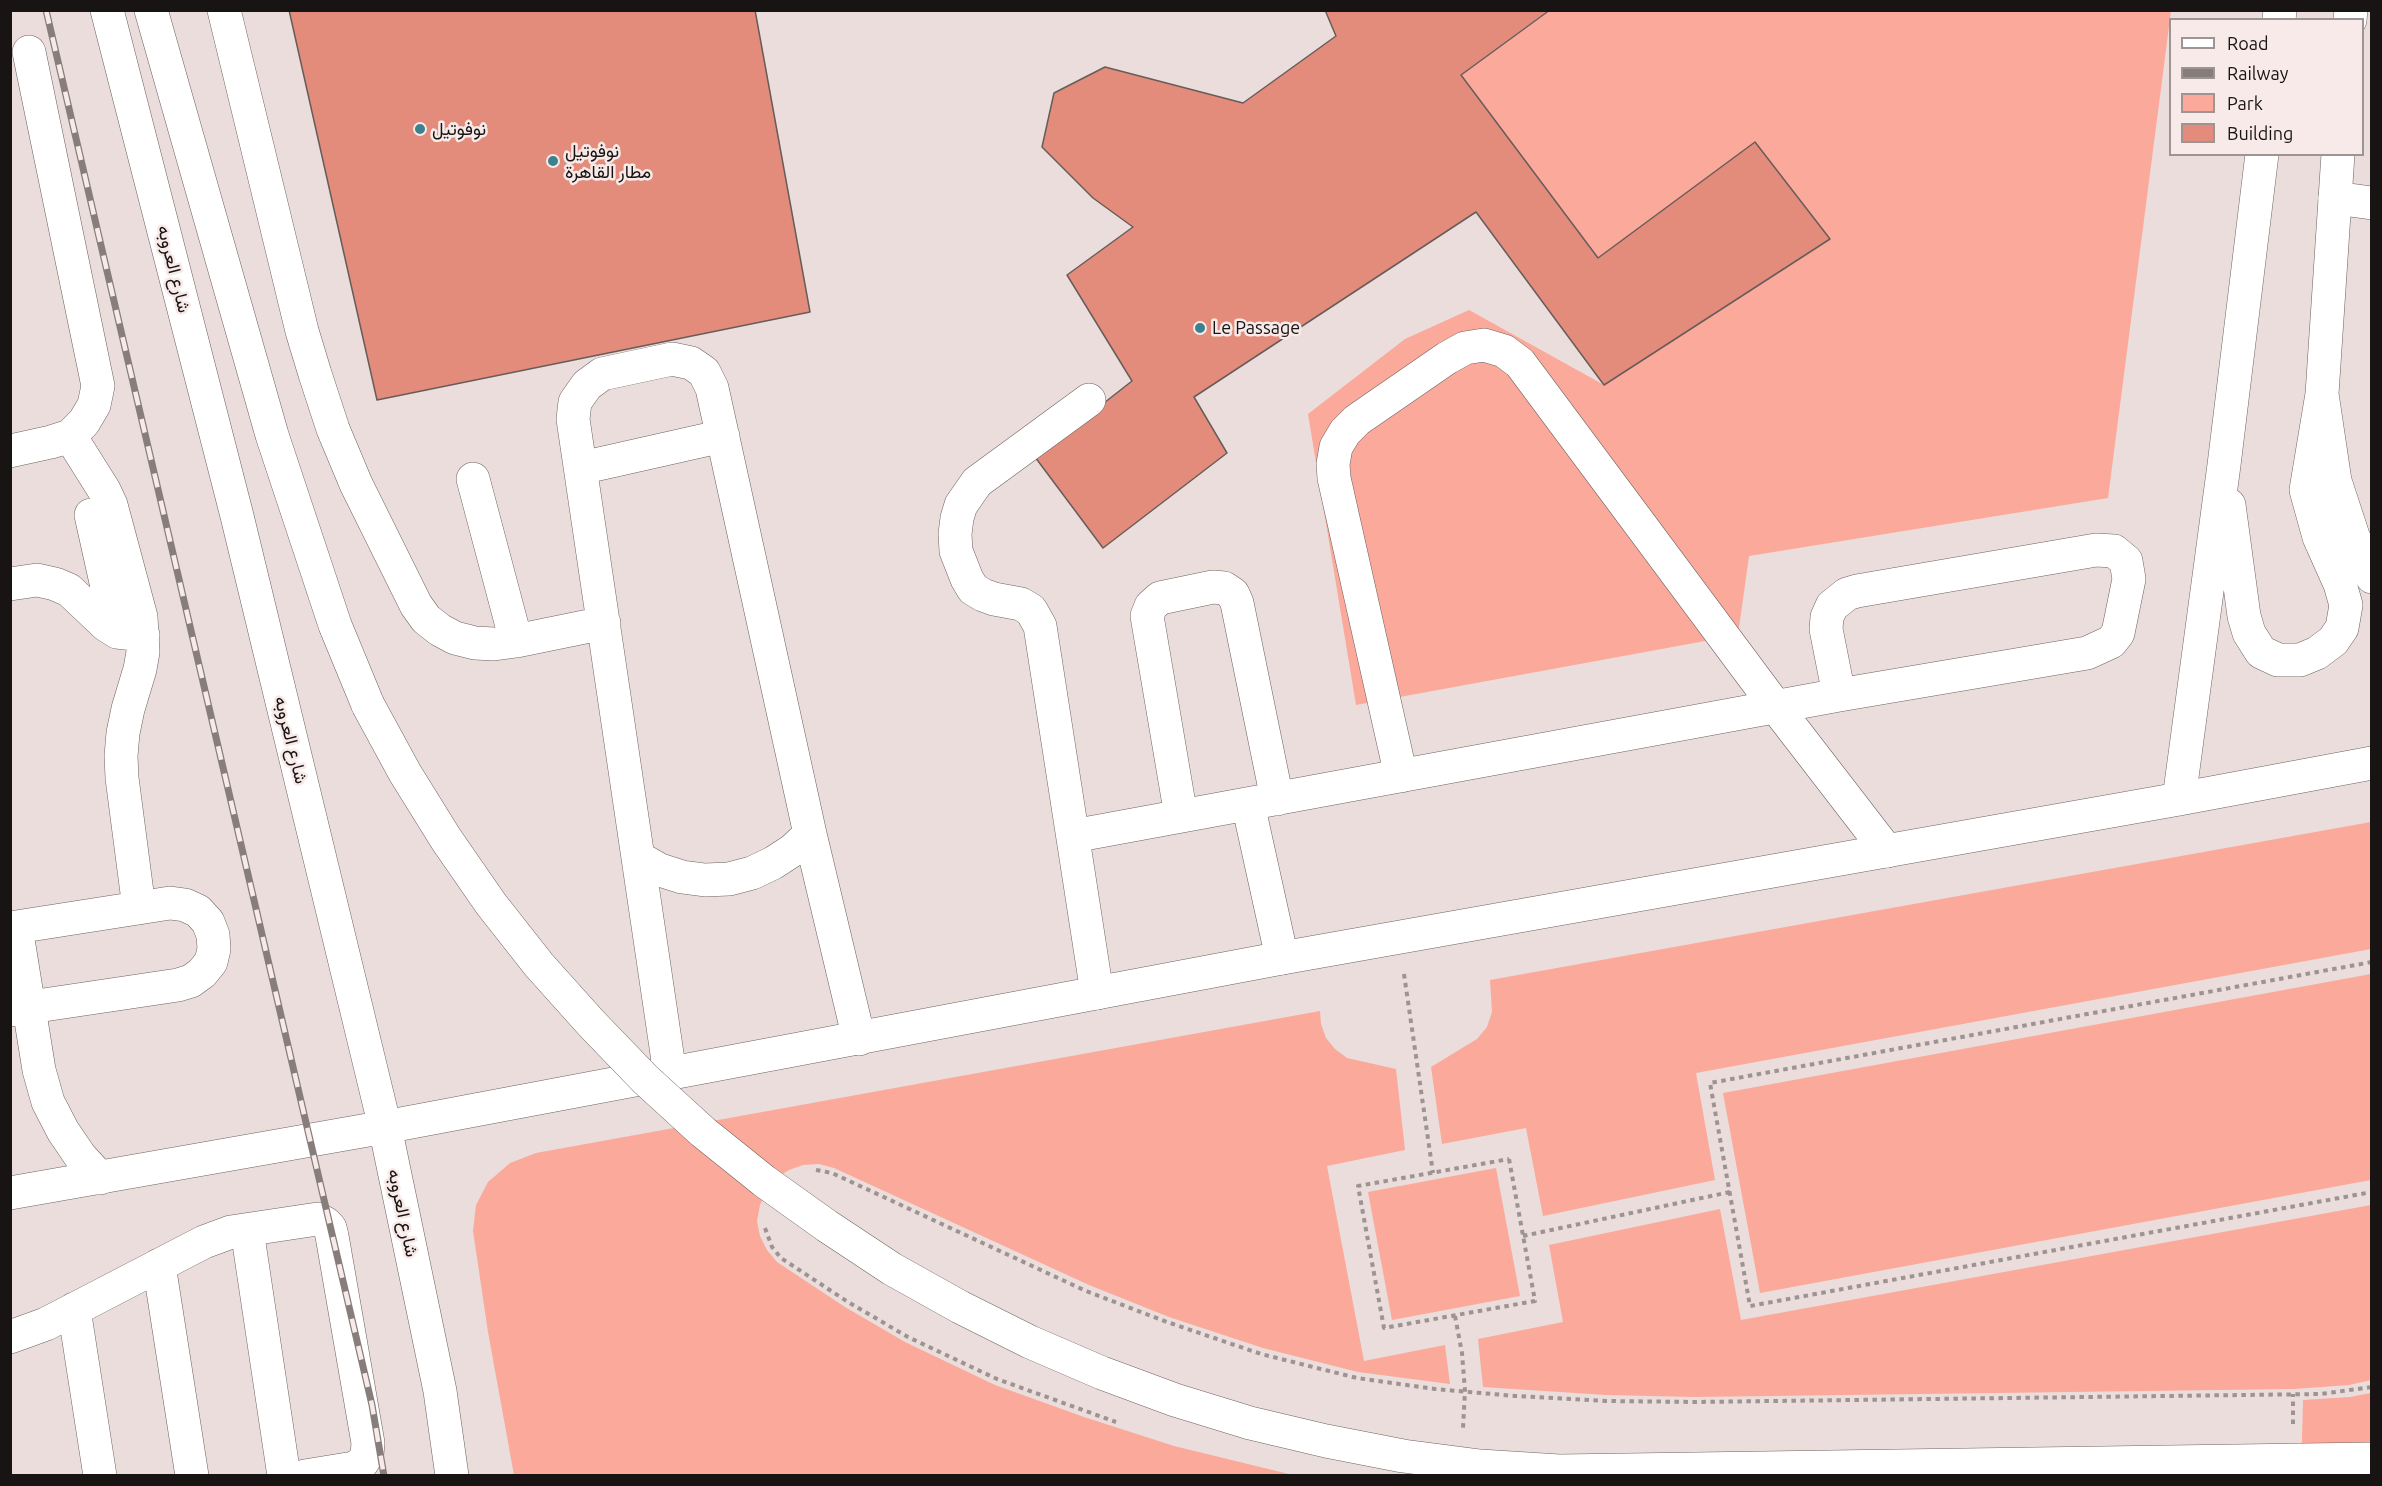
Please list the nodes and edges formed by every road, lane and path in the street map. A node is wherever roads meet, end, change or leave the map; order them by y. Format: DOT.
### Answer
graph roads {
  1 [pos="107,10"];
  2 [pos="151,10"];
  3 [pos="224,10"];
  4 [pos="29,52"];
  5 [pos="2262,156"];
  6 [pos="2338,156"];
  7 [pos="2335,198"];
  8 [pos="2372,203"];
  9 [pos="2322,394"];
  10 [pos="1089,400"];
  11 [pos="70,436"];
  12 [pos="723,436"];
  13 [pos="10,451"];
  14 [pos="2224,465"];
  15 [pos="581,468"];
  16 [pos="473,479"];
  17 [pos="91,515"];
  18 [pos="2372,577"];
  19 [pos="10,584"];
  20 [pos="604,623"];
  21 [pos="130,634"];
  22 [pos="516,641"];
  23 [pos="1839,695"];
  24 [pos="1776,707"];
  25 [pos="2372,763"];
  26 [pos="1401,776"];
  27 [pos="2179,800"];
  28 [pos="1262,801"];
  29 [pos="1181,816"];
  30 [pos="810,834"];
  31 [pos="1072,836"];
  32 [pos="1887,851"];
  33 [pos="639,858"];
  34 [pos="140,908"];
  35 [pos="13,928"];
  36 [pos="1399,938"];
  37 [pos="1282,958"];
  38 [pos="2372,962"];
  39 [pos="1097,993"];
  40 [pos="20,1009"];
  41 [pos="859,1039"];
  42 [pos="670,1074"];
  43 [pos="386,1127"];
  44 [pos="812,1170"];
  45 [pos="1433,1173"];
  46 [pos="100,1178"];
  47 [pos="1730,1192"];
  48 [pos="2372,1192"];
  49 [pos="10,1193"];
  50 [pos="764,1221"];
  51 [pos="246,1230"];
  52 [pos="1523,1236"];
  53 [pos="159,1265"];
  54 [pos="74,1309"];
  55 [pos="1455,1316"];
  56 [pos="10,1337"];
  57 [pos="2372,1386"];
  58 [pos="1465,1391"];
  59 [pos="1119,1422"];
  60 [pos="1463,1435"];
  61 [pos="2372,1459"];
  62 [pos="100,1476"];
  63 [pos="192,1476"];
  64 [pos="284,1476"];
  65 [pos="306,1476"];
  66 [pos="452,1476"];
  1 -- 43 [label="main road, شارع العروبه"];
  2 -- 61 [label="main road, bridge"];
  3 -- 22 [label="main road"];
  4 -- 11 [label="main road"];
  5 -- 14 [label="main road"];
  6 -- 7 [label="main road"];
  7 -- 8 [label="main road"];
  7 -- 9 [label="main road"];
  9 -- 14 [label="main road"];
  9 -- 18 [label="main road"];
  10 -- 31 [label="main road"];
  11 -- 13 [label="main road"];
  11 -- 21 [label="main road"];
  12 -- 15 [label="main road"];
  12 -- 15 [label="main road"];
  12 -- 30 [label="main road"];
  14 -- 27 [label="main road"];
  15 -- 20 [label="main road"];
  16 -- 22 [label="main road"];
  17 -- 21 [label="main road"];
  19 -- 21 [label="main road"];
  20 -- 22 [label="main road"];
  20 -- 33 [label="main road"];
  21 -- 34 [label="main road"];
  23 -- 23 [label="main road"];
  23 -- 24 [label="main road"];
  24 -- 26 [label="main road"];
  24 -- 26 [label="main road"];
  24 -- 32 [label="main road"];
  25 -- 27 [label="main road"];
  26 -- 28 [label="main road"];
  27 -- 32 [label="main road"];
  28 -- 29 [label="main road"];
  28 -- 29 [label="main road"];
  28 -- 37 [label="main road"];
  29 -- 31 [label="main road"];
  30 -- 33 [label="main road"];
  30 -- 41 [label="main road"];
  31 -- 39 [label="main road"];
  32 -- 36 [label="main road"];
  33 -- 42 [label="main road"];
  34 -- 35 [label="main road"];
  34 -- 40 [label="main road"];
  35 -- 40 [label="main road"];
  36 -- 37 [label="main road"];
  36 -- 45 [label="path"];
  37 -- 39 [label="main road"];
  38 -- 47 [label="path"];
  39 -- 41 [label="main road"];
  40 -- 46 [label="main road"];
  41 -- 42 [label="main road"];
  42 -- 43 [label="main road"];
  43 -- 46 [label="main road"];
  43 -- 66 [label="main road, شارع العروبه"];
  44 -- 58 [label="path"];
  45 -- 52 [label="path"];
  45 -- 55 [label="path"];
  46 -- 49 [label="main road"];
  47 -- 48 [label="path"];
  47 -- 52 [label="path"];
  50 -- 59 [label="path"];
  51 -- 53 [label="main road"];
  51 -- 64 [label="main road"];
  51 -- 65 [label="main road"];
  52 -- 55 [label="path"];
  53 -- 54 [label="main road"];
  53 -- 63 [label="main road"];
  54 -- 56 [label="main road"];
  54 -- 62 [label="main road"];
  55 -- 58 [label="path"];
  57 -- 58 [label="path"];
  58 -- 60 [label="path"];
}
